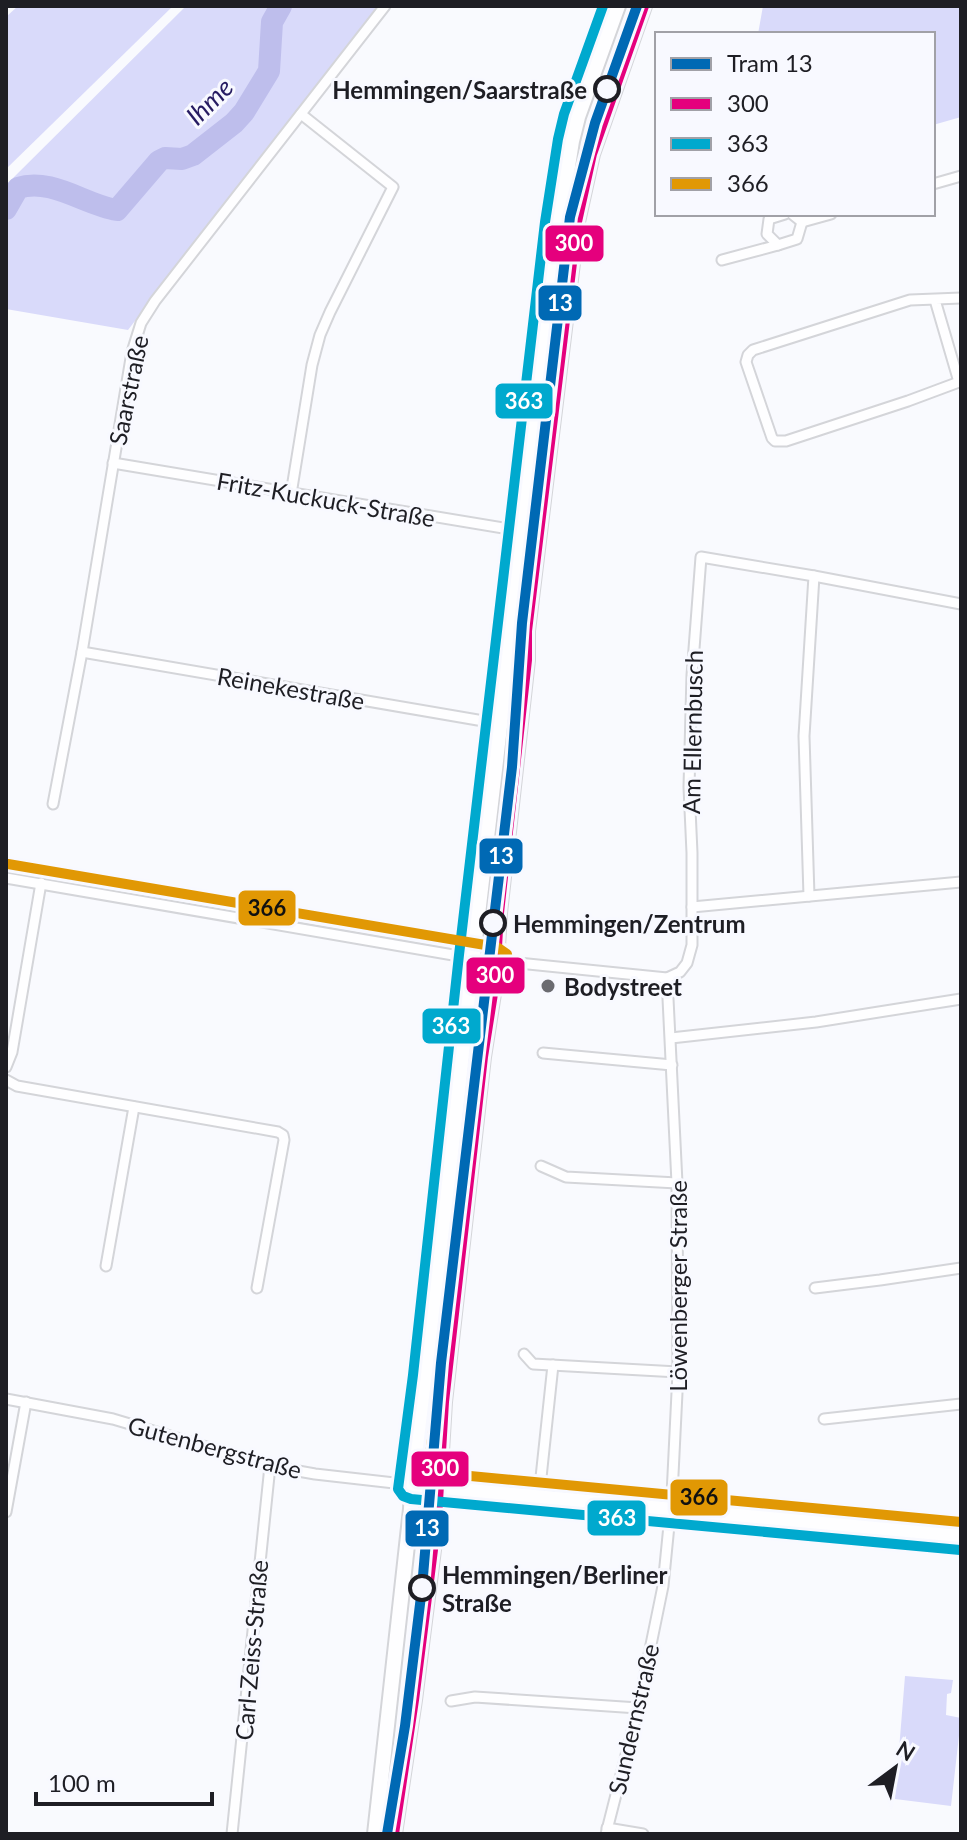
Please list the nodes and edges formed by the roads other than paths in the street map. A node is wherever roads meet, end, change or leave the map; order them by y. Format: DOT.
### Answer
graph roads {
  1 [pos="385,6"];
  2 [pos="618,6"];
  3 [pos="644,6"];
  4 [pos="301,114"];
  5 [pos="961,176"];
  6 [pos="935,183"];
  7 [pos="779,216"];
  8 [pos="794,216"];
  9 [pos="824,216"];
  10 [pos="802,222"];
  11 [pos="778,245"];
  12 [pos="722,260"];
  13 [pos="961,298"];
  14 [pos="935,300"];
  15 [pos="113,463"];
  16 [pos="291,494"];
  17 [pos="523,533"];
  18 [pos="539,534"];
  19 [pos="814,576"];
  20 [pos="961,604"];
  21 [pos="82,652"];
  22 [pos="501,724"];
  23 [pos="53,804"];
  24 [pos="6,878"];
  25 [pos="961,882"];
  26 [pos="41,883"];
  27 [pos="809,896"];
  28 [pos="692,907"];
  29 [pos="483,959"];
  30 [pos="667,978"];
  31 [pos="961,999"];
  32 [pos="671,1038"];
  33 [pos="543,1053"];
  34 [pos="672,1065"];
  35 [pos="6,1067"];
  36 [pos="6,1080"];
  37 [pos="134,1107"];
  38 [pos="541,1166"];
  39 [pos="677,1183"];
  40 [pos="106,1266"];
  41 [pos="961,1268"];
  42 [pos="257,1288"];
  43 [pos="815,1288"];
  44 [pos="524,1354"];
  45 [pos="553,1365"];
  46 [pos="678,1372"];
  47 [pos="6,1399"];
  48 [pos="26,1402"];
  49 [pos="961,1404"];
  50 [pos="824,1419"];
  51 [pos="270,1466"];
  52 [pos="425,1486"];
  53 [pos="539,1496"];
  54 [pos="670,1508"];
  55 [pos="6,1512"];
  56 [pos="961,1536"];
  57 [pos="451,1701"];
  58 [pos="638,1708"];
  59 [pos="606,1831"];
  60 [pos="232,1834"];
  61 [pos="375,1834"];
  62 [pos="394,1834"];
  63 [pos="643,1834"];
  1 -- 4 [label="street, Saarstraße"];
  2 -- 17 [label="street"];
  3 -- 18 [label="street"];
  4 -- 15 [label="street, Saarstraße"];
  4 -- 16 [label="street"];
  5 -- 6 [label="street"];
  7 -- 11 [label="street"];
  8 -- 10 [label="street"];
  9 -- 10 [label="street"];
  10 -- 11 [label="street"];
  11 -- 12 [label="street"];
  13 -- 14 [label="street"];
  14 -- 14 [label="street"];
  15 -- 16 [label="street, Fritz-Kuckuck-Straße"];
  15 -- 21 [label="street, Saarstraße"];
  16 -- 17 [label="street, Fritz-Kuckuck-Straße"];
  17 -- 18 [label="street, Fritz-Kuckuck-Straße"];
  17 -- 22 [label="street"];
  18 -- 29 [label="street"];
  19 -- 20 [label="street"];
  19 -- 27 [label="street"];
  19 -- 28 [label="street, Am Ellernbusch"];
  21 -- 22 [label="street, Reinekestraße"];
  21 -- 23 [label="street, Saarstraße"];
  22 -- 29 [label="street"];
  24 -- 26 [label="street"];
  25 -- 27 [label="street"];
  26 -- 29 [label="street"];
  26 -- 35 [label="street"];
  27 -- 28 [label="street"];
  28 -- 30 [label="street, Am Ellernbusch"];
  29 -- 30 [label="street"];
  29 -- 52 [label="street"];
  29 -- 52 [label="street"];
  30 -- 32 [label="street, Löwenberger Straße"];
  31 -- 32 [label="street"];
  32 -- 34 [label="street, Löwenberger Straße"];
  33 -- 34 [label="street"];
  34 -- 39 [label="street, Löwenberger Straße"];
  36 -- 37 [label="street"];
  37 -- 40 [label="street"];
  37 -- 42 [label="street"];
  38 -- 39 [label="street"];
  39 -- 46 [label="street, Löwenberger Straße"];
  41 -- 43 [label="street"];
  44 -- 45 [label="street"];
  45 -- 46 [label="street"];
  45 -- 53 [label="street"];
  46 -- 54 [label="street, Löwenberger Straße"];
  47 -- 48 [label="street, Gutenbergstraße"];
  48 -- 51 [label="street, Gutenbergstraße"];
  48 -- 55 [label="street"];
  49 -- 50 [label="street"];
  51 -- 52 [label="street, Gutenbergstraße"];
  51 -- 60 [label="street, Carl-Zeiss-Straße"];
  52 -- 53 [label="street"];
  52 -- 61 [label="street"];
  52 -- 62 [label="street"];
  53 -- 54 [label="street"];
  54 -- 56 [label="street"];
  54 -- 58 [label="street, Sundernstraße"];
  57 -- 58 [label="street"];
  58 -- 59 [label="street, Sundernstraße"];
  59 -- 63 [label="street"];
}
